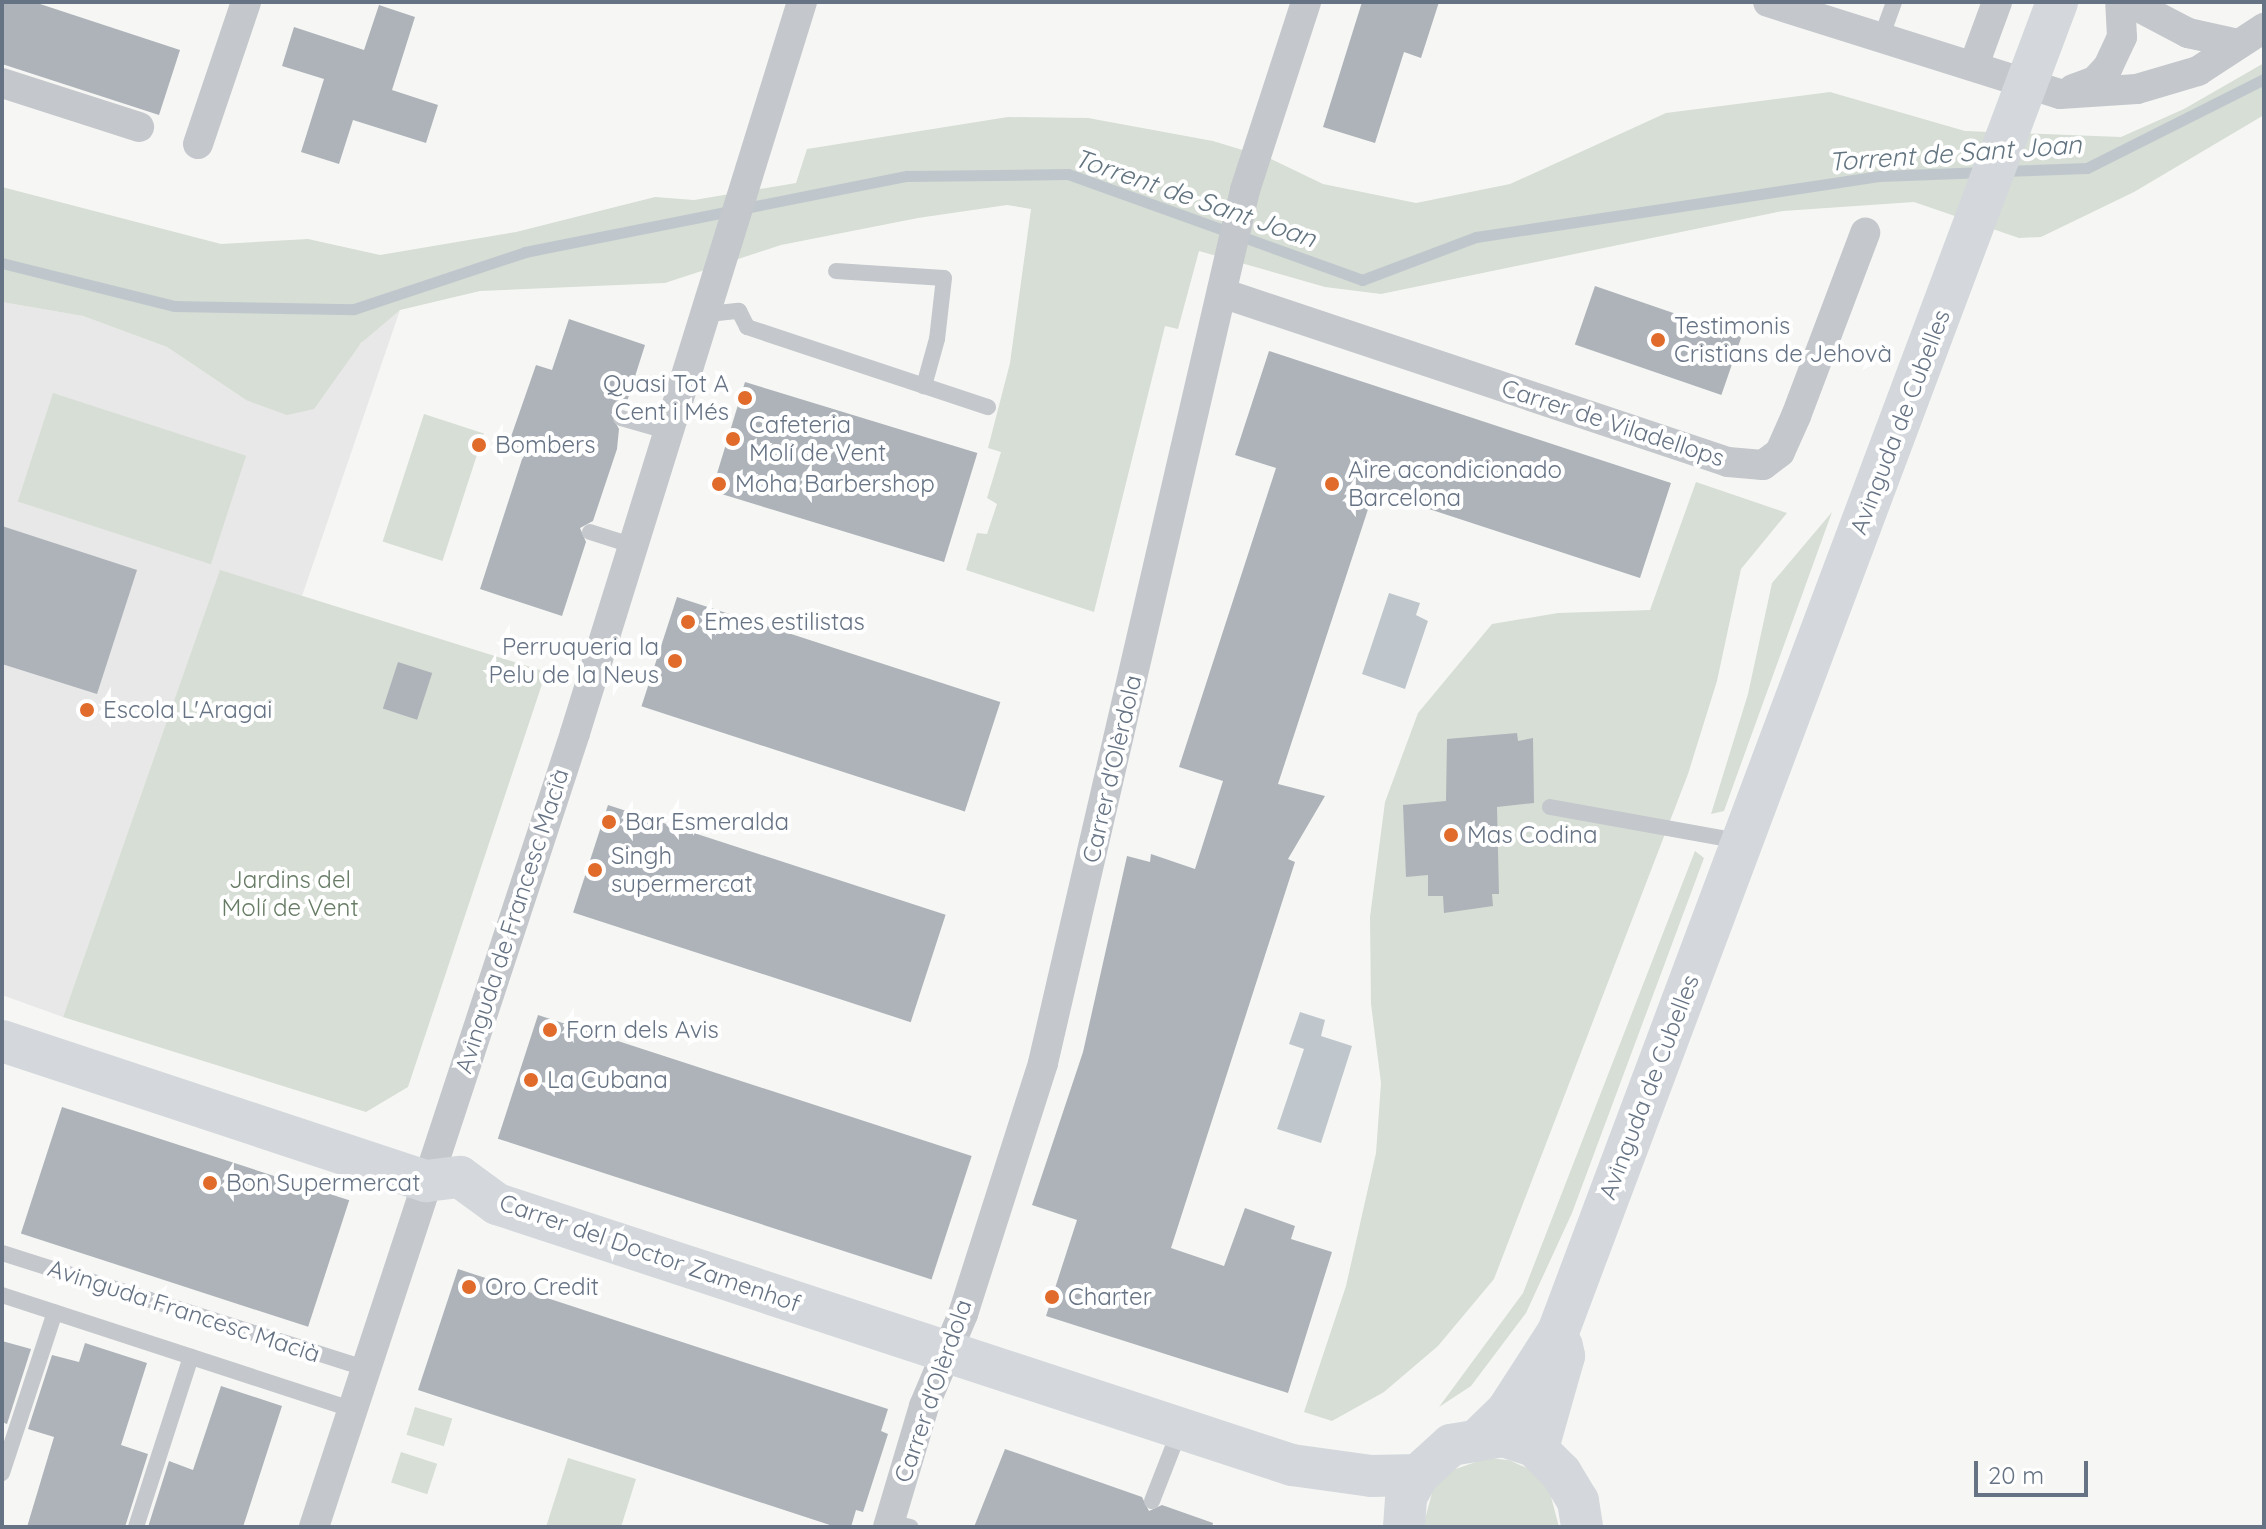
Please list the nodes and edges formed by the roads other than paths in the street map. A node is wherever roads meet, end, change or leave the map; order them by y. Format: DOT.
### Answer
graph roads {
  1 [pos="246,2"];
  2 [pos="802,2"];
  3 [pos="1306,2"];
  4 [pos="1768,2"];
  5 [pos="1894,2"];
  6 [pos="1997,2"];
  7 [pos="2057,2"];
  8 [pos="2120,2"];
  9 [pos="2129,2"];
  10 [pos="2264,28"];
  11 [pos="1881,38"];
  12 [pos="2238,44"];
  13 [pos="1974,65"];
  14 [pos="2,83"];
  15 [pos="2033,98"];
  16 [pos="139,127"];
  17 [pos="198,144"];
  18 [pos="1865,233"];
  19 [pos="836,271"];
  20 [pos="1222,293"];
  21 [pos="708,314"];
  22 [pos="924,386"];
  23 [pos="988,407"];
  24 [pos="621,418"];
  25 [pos="670,432"];
  26 [pos="590,532"];
  27 [pos="634,546"];
  28 [pos="1550,807"];
  29 [pos="1741,842"];
  30 [pos="2,1041"];
  31 [pos="426,1181"];
  32 [pos="2,1253"];
  33 [pos="2,1295"];
  34 [pos="55,1312"];
  35 [pos="1558,1332"];
  36 [pos="948,1352"];
  37 [pos="191,1357"];
  38 [pos="367,1369"];
  39 [pos="353,1410"];
  40 [pos="1180,1429"];
  41 [pos="1478,1439"];
  42 [pos="1538,1448"];
  43 [pos="1302,1466"];
  44 [pos="2,1473"];
  45 [pos="1418,1475"];
  46 [pos="1152,1501"];
  47 [pos="895,1525"];
  48 [pos="136,1527"];
  49 [pos="314,1527"];
  50 [pos="1403,1527"];
  51 [pos="1582,1527"];
  1 -- 17 [label="street"];
  2 -- 21 [label="street"];
  3 -- 20 [label="street, Carrer d'Olèrdola"];
  4 -- 11 [label="street"];
  5 -- 11 [label="lane"];
  6 -- 13 [label="street"];
  7 -- 15 [label="street, Avinguda de Cubelles"];
  8 -- 15 [label="street"];
  9 -- 12 [label="street"];
  10 -- 12 [label="street"];
  11 -- 13 [label="street"];
  12 -- 15 [label="street"];
  13 -- 15 [label="street"];
  14 -- 16 [label="street"];
  15 -- 29 [label="street, Avinguda de Cubelles"];
  18 -- 20 [label="street, Carrer de Viladellops"];
  19 -- 22 [label="lane"];
  20 -- 36 [label="street, Carrer d'Olèrdola"];
  21 -- 22 [label="lane"];
  21 -- 25 [label="street, Avinguda de Francesc Macià"];
  22 -- 23 [label="lane"];
  24 -- 25 [label="lane"];
  25 -- 27 [label="street, Avinguda de Francesc Macià"];
  26 -- 27 [label="lane"];
  27 -- 31 [label="street, Avinguda de Francesc Macià"];
  28 -- 29 [label="lane"];
  29 -- 35 [label="street, Avinguda de Cubelles"];
  30 -- 31 [label="street, Carrer del Doctor Zamenhof"];
  31 -- 36 [label="street, Carrer del Doctor Zamenhof"];
  31 -- 38 [label="street, Avinguda de Francesc Macià"];
  32 -- 38 [label="lane, Avinguda Francesc Macià"];
  33 -- 34 [label="lane, Avinguda Francesc Macià"];
  34 -- 37 [label="lane, Avinguda Francesc Macià"];
  34 -- 44 [label="lane"];
  35 -- 41 [label="street"];
  35 -- 42 [label="street"];
  36 -- 40 [label="street, Carrer del Doctor Zamenhof"];
  36 -- 47 [label="street, Carrer d'Olèrdola"];
  37 -- 39 [label="lane, Avinguda Francesc Macià"];
  37 -- 48 [label="lane"];
  38 -- 39 [label="street, Avinguda de Francesc Macià"];
  39 -- 49 [label="street, Avinguda de Francesc Macià"];
  40 -- 43 [label="street, Carrer del Doctor Zamenhof"];
  40 -- 46 [label="lane"];
  41 -- 42 [label="street"];
  41 -- 45 [label="street"];
  42 -- 51 [label="street"];
  43 -- 45 [label="street"];
  43 -- 50 [label="street"];
  45 -- 50 [label="street"];
}
